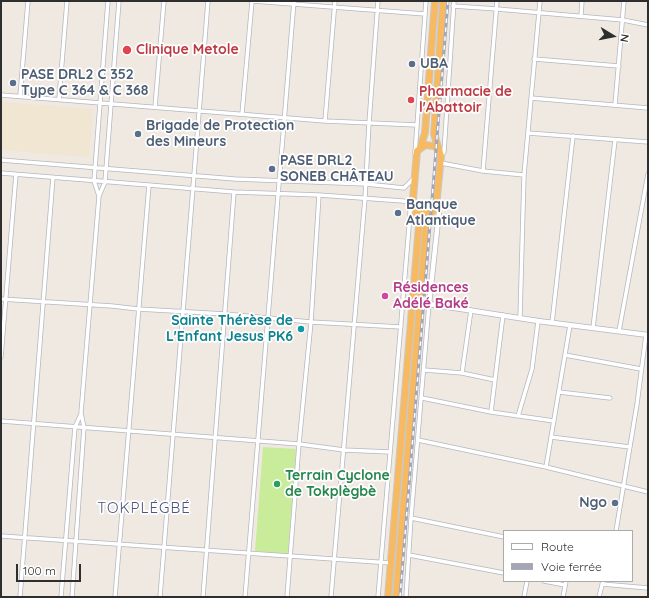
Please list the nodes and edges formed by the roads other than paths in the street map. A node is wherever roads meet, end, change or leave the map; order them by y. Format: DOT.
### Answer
graph roads {
  1 [pos="28,1"];
  2 [pos="67,1"];
  3 [pos="108,1"];
  4 [pos="119,1"];
  5 [pos="164,1"];
  6 [pos="208,1"];
  7 [pos="253,1"];
  8 [pos="335,1"];
  9 [pos="378,1"];
  10 [pos="426,1"];
  11 [pos="435,1"];
  12 [pos="443,1"];
  13 [pos="454,1"];
  14 [pos="497,1"];
  15 [pos="540,1"];
  16 [pos="582,1"];
  17 [pos="624,1"];
  18 [pos="294,3"];
  19 [pos="453,6"];
  20 [pos="334,7"];
  21 [pos="497,9"];
  22 [pos="378,10"];
  23 [pos="539,13"];
  24 [pos="425,14"];
  25 [pos="581,16"];
  26 [pos="623,20"];
  27 [pos="648,25"];
  28 [pos="534,59"];
  29 [pos="619,66"];
  30 [pos="1,95"];
  31 [pos="20,96"];
  32 [pos="531,98"];
  33 [pos="59,100"];
  34 [pos="100,103"];
  35 [pos="111,104"];
  36 [pos="615,105"];
  37 [pos="156,107"];
  38 [pos="648,108"];
  39 [pos="199,111"];
  40 [pos="242,114"];
  41 [pos="284,118"];
  42 [pos="325,121"];
  43 [pos="369,123"];
  44 [pos="417,125"];
  45 [pos="528,133"];
  46 [pos="573,136"];
  47 [pos="616,140"];
  48 [pos="648,142"];
  49 [pos="420,148"];
  50 [pos="440,153"];
  51 [pos="416,157"];
  52 [pos="1,160"];
  53 [pos="441,163"];
  54 [pos="94,168"];
  55 [pos="106,169"];
  56 [pos="483,171"];
  57 [pos="1,173"];
  58 [pos="16,174"];
  59 [pos="648,174"];
  60 [pos="524,175"];
  61 [pos="194,176"];
  62 [pos="53,177"];
  63 [pos="414,178"];
  64 [pos="94,181"];
  65 [pos="278,181"];
  66 [pos="105,182"];
  67 [pos="366,184"];
  68 [pos="149,185"];
  69 [pos="193,189"];
  70 [pos="234,192"];
  71 [pos="278,194"];
  72 [pos="319,195"];
  73 [pos="99,196"];
  74 [pos="365,198"];
  75 [pos="437,205"];
  76 [pos="414,206"];
  77 [pos="432,211"];
  78 [pos="1,299"];
  79 [pos="6,299"];
  80 [pos="43,302"];
  81 [pos="429,304"];
  82 [pos="90,305"];
  83 [pos="138,310"];
  84 [pos="471,310"];
  85 [pos="183,312"];
  86 [pos="226,314"];
  87 [pos="503,315"];
  88 [pos="268,318"];
  89 [pos="520,318"];
  90 [pos="538,321"];
  91 [pos="311,322"];
  92 [pos="552,323"];
  93 [pos="354,325"];
  94 [pos="570,325"];
  95 [pos="401,327"];
  96 [pos="593,328"];
  97 [pos="619,331"];
  98 [pos="647,335"];
  99 [pos="565,355"];
  100 [pos="1,356"];
  101 [pos="641,369"];
  102 [pos="424,370"];
  103 [pos="462,373"];
  104 [pos="495,380"];
  105 [pos="559,392"];
  106 [pos="422,398"];
  107 [pos="610,398"];
  108 [pos="491,412"];
  109 [pos="81,413"];
  110 [pos="518,416"];
  111 [pos="1,421"];
  112 [pos="554,421"];
  113 [pos="34,423"];
  114 [pos="75,427"];
  115 [pos="84,427"];
  116 [pos="128,431"];
  117 [pos="173,434"];
  118 [pos="551,437"];
  119 [pos="215,438"];
  120 [pos="418,440"];
  121 [pos="258,441"];
  122 [pos="299,444"];
  123 [pos="630,447"];
  124 [pos="344,450"];
  125 [pos="390,452"];
  126 [pos="546,467"];
  127 [pos="624,486"];
  128 [pos="648,492"];
  129 [pos="411,518"];
  130 [pos="616,530"];
  131 [pos="1,536"];
  132 [pos="503,538"];
  133 [pos="24,539"];
  134 [pos="66,542"];
  135 [pos="76,542"];
  136 [pos="119,545"];
  137 [pos="164,548"];
  138 [pos="207,551"];
  139 [pos="249,554"];
  140 [pos="409,555"];
  141 [pos="290,556"];
  142 [pos="334,559"];
  143 [pos="381,563"];
  144 [pos="391,563"];
  145 [pos="398,564"];
  146 [pos="408,565"];
  147 [pos="503,573"];
  148 [pos="527,582"];
  149 [pos="555,582"];
  150 [pos="566,583"];
  151 [pos="603,583"];
  152 [pos="648,588"];
  153 [pos="20,597"];
  154 [pos="61,597"];
  155 [pos="72,597"];
  156 [pos="115,597"];
  157 [pos="160,597"];
  158 [pos="203,597"];
  159 [pos="245,597"];
  160 [pos="287,597"];
  161 [pos="331,597"];
  162 [pos="378,597"];
  163 [pos="388,597"];
  164 [pos="396,597"];
  165 [pos="406,597"];
  166 [pos="524,597"];
  167 [pos="563,597"];
  168 [pos="599,597"];
  1 -- 31 [label="street"];
  2 -- 33 [label="street"];
  3 -- 34 [label="street"];
  4 -- 35 [label="street"];
  5 -- 37 [label="street"];
  6 -- 39 [label="street"];
  7 -- 18 [label="street"];
  7 -- 40 [label="street"];
  8 -- 20 [label="street"];
  9 -- 22 [label="street"];
  10 -- 24 [label="street"];
  11 -- 49 [label="highway"];
  12 -- 50 [label="highway"];
  13 -- 19 [label="street"];
  14 -- 21 [label="street"];
  15 -- 23 [label="street"];
  16 -- 25 [label="street"];
  17 -- 26 [label="street"];
  18 -- 20 [label="street"];
  18 -- 41 [label="street"];
  19 -- 21 [label="street"];
  19 -- 50 [label="street"];
  20 -- 22 [label="street"];
  20 -- 42 [label="street"];
  21 -- 23 [label="street"];
  21 -- 56 [label="street"];
  22 -- 24 [label="street"];
  22 -- 43 [label="street"];
  23 -- 25 [label="street"];
  23 -- 28 [label="street"];
  24 -- 44 [label="street"];
  25 -- 26 [label="street"];
  26 -- 27 [label="street"];
  26 -- 29 [label="street"];
  28 -- 29 [label="street"];
  28 -- 32 [label="street"];
  29 -- 36 [label="street"];
  30 -- 31 [label="street"];
  31 -- 33 [label="street"];
  32 -- 36 [label="street"];
  32 -- 45 [label="street"];
  33 -- 34 [label="street"];
  34 -- 35 [label="street"];
  34 -- 54 [label="street"];
  35 -- 37 [label="street"];
  35 -- 55 [label="street"];
  36 -- 38 [label="street"];
  37 -- 39 [label="street"];
  39 -- 40 [label="street"];
  39 -- 61 [label="street"];
  40 -- 41 [label="street"];
  41 -- 42 [label="street"];
  41 -- 65 [label="street"];
  42 -- 43 [label="street"];
  43 -- 44 [label="street"];
  43 -- 67 [label="street"];
  44 -- 51 [label="street"];
  45 -- 46 [label="street"];
  45 -- 60 [label="street"];
  46 -- 47 [label="street"];
  46 -- 92 [label="street"];
  47 -- 48 [label="street"];
  47 -- 96 [label="street"];
  49 -- 50 [label="highway"];
  49 -- 51 [label="highway"];
  50 -- 53 [label="highway"];
  51 -- 63 [label="highway"];
  52 -- 54 [label="street"];
  53 -- 56 [label="street"];
  53 -- 75 [label="highway"];
  54 -- 55 [label="street"];
  54 -- 64 [label="street"];
  55 -- 61 [label="street"];
  55 -- 66 [label="street"];
  56 -- 60 [label="street"];
  57 -- 58 [label="street"];
  58 -- 62 [label="street"];
  58 -- 79 [label="street"];
  59 -- 97 [label="street"];
  60 -- 89 [label="street"];
  61 -- 65 [label="street"];
  61 -- 69 [label="street"];
  62 -- 64 [label="street"];
  62 -- 80 [label="street"];
  63 -- 67 [label="street"];
  63 -- 76 [label="highway"];
  64 -- 66 [label="street"];
  64 -- 73 [label="street"];
  65 -- 67 [label="street"];
  65 -- 71 [label="street"];
  66 -- 68 [label="street"];
  66 -- 73 [label="street"];
  67 -- 74 [label="street"];
  68 -- 69 [label="street"];
  68 -- 83 [label="street"];
  69 -- 70 [label="street"];
  69 -- 85 [label="street"];
  70 -- 71 [label="street"];
  70 -- 86 [label="street"];
  71 -- 72 [label="street"];
  71 -- 88 [label="street"];
  72 -- 74 [label="street"];
  72 -- 91 [label="street"];
  73 -- 82 [label="street"];
  74 -- 76 [label="street"];
  74 -- 93 [label="street"];
  75 -- 77 [label="highway"];
  75 -- 81 [label="street"];
  76 -- 77 [label="highway"];
  76 -- 95 [label="street"];
  76 -- 144 [label="highway"];
  77 -- 145 [label="highway"];
  78 -- 79 [label="street"];
  79 -- 80 [label="street"];
  79 -- 100 [label="street"];
  80 -- 82 [label="street"];
  80 -- 113 [label="street"];
  81 -- 84 [label="street"];
  81 -- 102 [label="street"];
  82 -- 83 [label="street"];
  82 -- 109 [label="street"];
  83 -- 85 [label="street"];
  83 -- 116 [label="street"];
  84 -- 87 [label="street"];
  84 -- 103 [label="street"];
  85 -- 86 [label="street"];
  85 -- 117 [label="street"];
  86 -- 88 [label="street"];
  86 -- 119 [label="street"];
  87 -- 89 [label="street"];
  87 -- 104 [label="street"];
  88 -- 91 [label="street"];
  88 -- 121 [label="street"];
  89 -- 90 [label="street"];
  90 -- 92 [label="street"];
  90 -- 110 [label="street"];
  91 -- 93 [label="street"];
  91 -- 122 [label="street"];
  92 -- 94 [label="street"];
  93 -- 95 [label="street"];
  93 -- 124 [label="street"];
  94 -- 96 [label="street"];
  94 -- 99 [label="street"];
  95 -- 125 [label="street"];
  96 -- 97 [label="street"];
  97 -- 98 [label="street"];
  98 -- 101 [label="street"];
  99 -- 101 [label="street"];
  99 -- 105 [label="street"];
  101 -- 123 [label="street"];
  102 -- 103 [label="street"];
  102 -- 106 [label="street"];
  103 -- 104 [label="street"];
  104 -- 108 [label="street"];
  105 -- 107 [label="street"];
  105 -- 112 [label="street"];
  106 -- 108 [label="street"];
  106 -- 120 [label="street"];
  108 -- 110 [label="street"];
  109 -- 114 [label="street"];
  109 -- 115 [label="street"];
  110 -- 112 [label="street"];
  111 -- 113 [label="street"];
  112 -- 118 [label="street"];
  113 -- 114 [label="street"];
  113 -- 133 [label="street"];
  114 -- 115 [label="street"];
  114 -- 134 [label="street"];
  115 -- 116 [label="street"];
  115 -- 135 [label="street"];
  116 -- 117 [label="street"];
  116 -- 136 [label="street"];
  117 -- 119 [label="street"];
  117 -- 137 [label="street"];
  118 -- 123 [label="street"];
  118 -- 126 [label="street"];
  119 -- 121 [label="street"];
  119 -- 138 [label="street"];
  120 -- 126 [label="street"];
  120 -- 129 [label="street"];
  121 -- 122 [label="street"];
  121 -- 139 [label="street"];
  122 -- 124 [label="street"];
  122 -- 141 [label="street"];
  123 -- 127 [label="street"];
  124 -- 125 [label="street"];
  124 -- 142 [label="street"];
  125 -- 143 [label="street"];
  126 -- 127 [label="street"];
  127 -- 128 [label="street"];
  127 -- 130 [label="street"];
  129 -- 132 [label="street"];
  129 -- 140 [label="street"];
  131 -- 133 [label="street"];
  133 -- 134 [label="street"];
  133 -- 153 [label="street"];
  134 -- 135 [label="street"];
  134 -- 154 [label="street"];
  135 -- 136 [label="street"];
  135 -- 155 [label="street"];
  136 -- 137 [label="street"];
  136 -- 156 [label="street"];
  137 -- 138 [label="street"];
  137 -- 157 [label="street"];
  138 -- 139 [label="street"];
  138 -- 158 [label="street"];
  139 -- 141 [label="street"];
  139 -- 159 [label="street"];
  140 -- 146 [label="street"];
  140 -- 147 [label="street"];
  141 -- 142 [label="street"];
  141 -- 160 [label="street"];
  142 -- 143 [label="street"];
  142 -- 161 [label="street"];
  143 -- 144 [label="street"];
  143 -- 162 [label="street"];
  144 -- 163 [label="highway"];
  145 -- 146 [label="street"];
  145 -- 164 [label="highway"];
  146 -- 165 [label="street"];
  148 -- 166 [label="street"];
  149 -- 150 [label="street"];
  150 -- 167 [label="street"];
  151 -- 152 [label="street"];
  151 -- 168 [label="street"];
}
